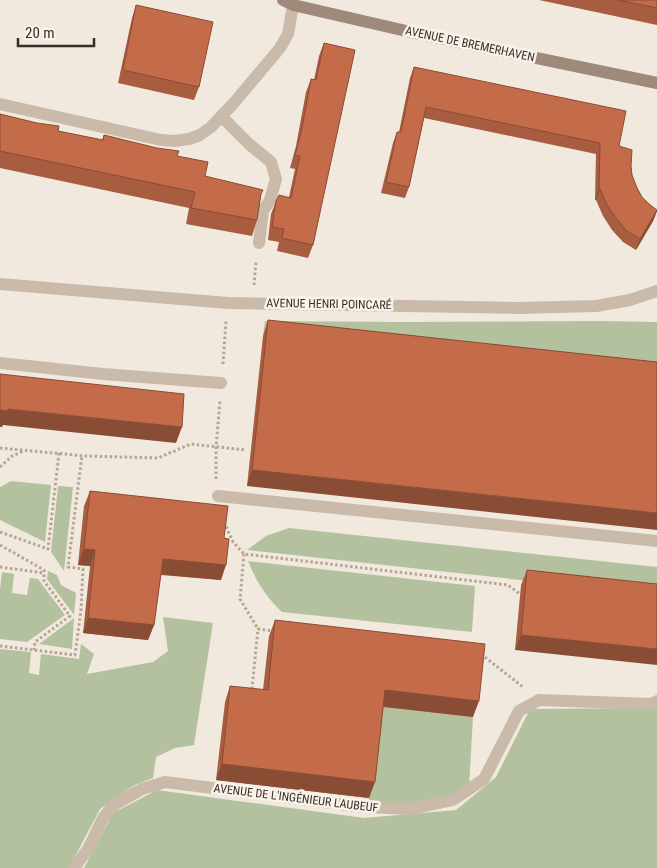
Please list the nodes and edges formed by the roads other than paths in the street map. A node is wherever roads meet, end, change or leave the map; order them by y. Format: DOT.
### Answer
graph roads {
  1 [pos="288,2"];
  2 [pos="657,83"];
  3 [pos="0,104"];
  4 [pos="221,116"];
  5 [pos="259,243"];
  6 [pos="0,284"];
  7 [pos="657,291"];
  8 [pos="0,363"];
  9 [pos="221,383"];
  10 [pos="218,496"];
  11 [pos="657,541"];
  12 [pos="657,701"];
  13 [pos="74,868"];
  1 -- 2 [label="street, AVENUE DE BREMERHAVEN"];
  1 -- 4 [label="street"];
  3 -- 4 [label="street"];
  4 -- 5 [label="street"];
  6 -- 7 [label="street, AVENUE HENRI POINCARÉ"];
  8 -- 9 [label="street"];
  10 -- 11 [label="street"];
  12 -- 13 [label="street, AVENUE DE L'INGÉNIEUR LAUBEUF"];
}
